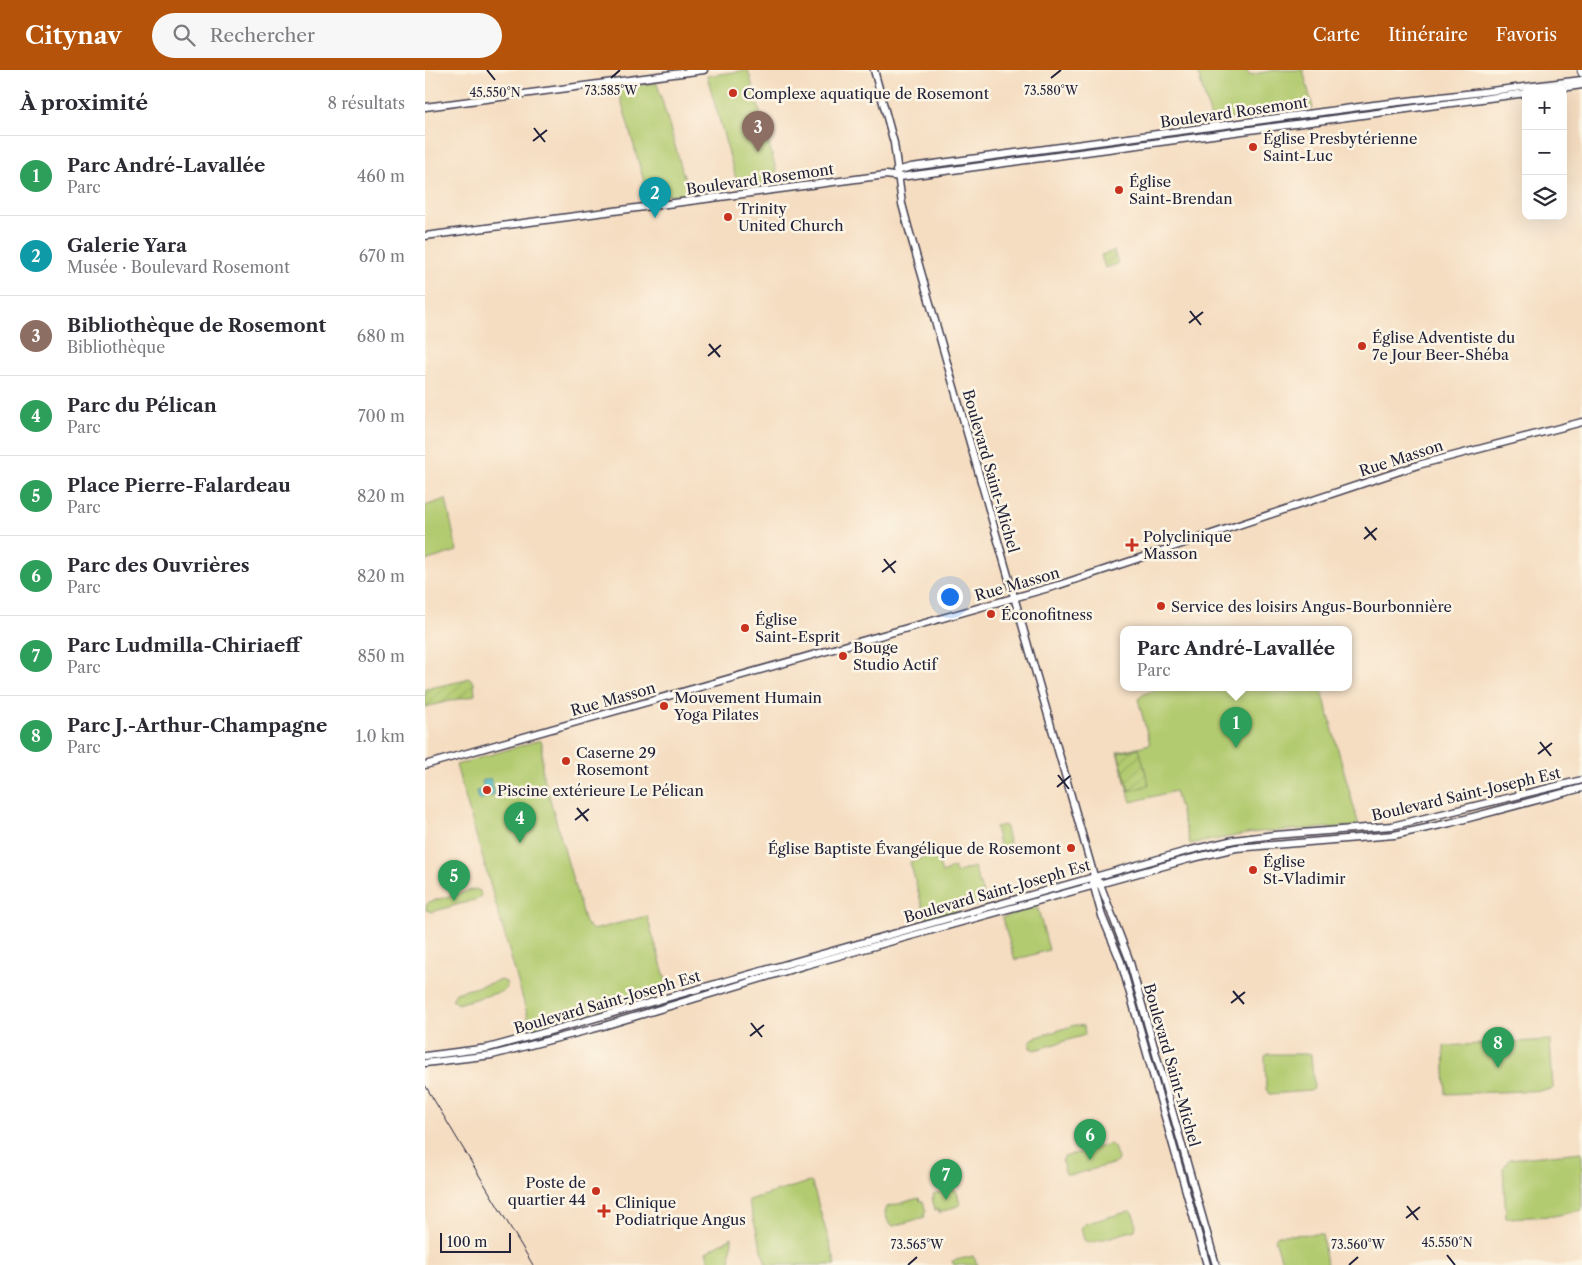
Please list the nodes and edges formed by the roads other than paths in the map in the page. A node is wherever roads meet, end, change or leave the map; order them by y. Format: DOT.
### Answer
graph roads {
  1 [pos="704,70"];
  2 [pos="875,70"];
  3 [pos="1582,80"];
  4 [pos="1582,85"];
  5 [pos="1567,87"];
  6 [pos="1522,94"];
  7 [pos="425,107"];
  8 [pos="899,168"];
  9 [pos="890,174"];
  10 [pos="900,177"];
  11 [pos="425,236"];
  12 [pos="1582,422"];
  13 [pos="1014,598"];
  14 [pos="425,765"];
  15 [pos="1582,780"];
  16 [pos="1582,788"];
  17 [pos="1094,876"];
  18 [pos="1101,884"];
  19 [pos="1093,886"];
  20 [pos="425,1056"];
  21 [pos="425,1063"];
  22 [pos="1207,1265"];
  23 [pos="1216,1265"];
  1 -- 7 [label="main road"];
  2 -- 8 [label="main road, Boulevard Saint-Michel"];
  3 -- 8 [label="main road, Boulevard Rosemont"];
  4 -- 5 [label="main road"];
  6 -- 10 [label="main road, Boulevard Rosemont"];
  8 -- 9 [label="main road, Boulevard Rosemont"];
  8 -- 10 [label="main road, Boulevard Saint-Michel"];
  9 -- 10 [label="main road, Boulevard Rosemont"];
  9 -- 11 [label="main road, Boulevard Rosemont"];
  10 -- 13 [label="main road, Boulevard Saint-Michel"];
  12 -- 13 [label="main road, Rue Masson"];
  13 -- 14 [label="main road, Rue Masson"];
  13 -- 17 [label="main road, Boulevard Saint-Michel"];
  15 -- 17 [label="main road, Boulevard Saint-Joseph Est"];
  16 -- 18 [label="main road, Boulevard Saint-Joseph Est"];
  17 -- 18 [label="main road, Boulevard Saint-Michel"];
  17 -- 19 [label="main road, Boulevard Saint-Michel"];
  17 -- 20 [label="main road, Boulevard Saint-Joseph Est"];
  18 -- 19 [label="main road, Boulevard Saint-Joseph Est"];
  18 -- 23 [label="main road, Boulevard Saint-Michel"];
  19 -- 21 [label="main road, Boulevard Saint-Joseph Est"];
  19 -- 22 [label="main road, Boulevard Saint-Michel"];
}
